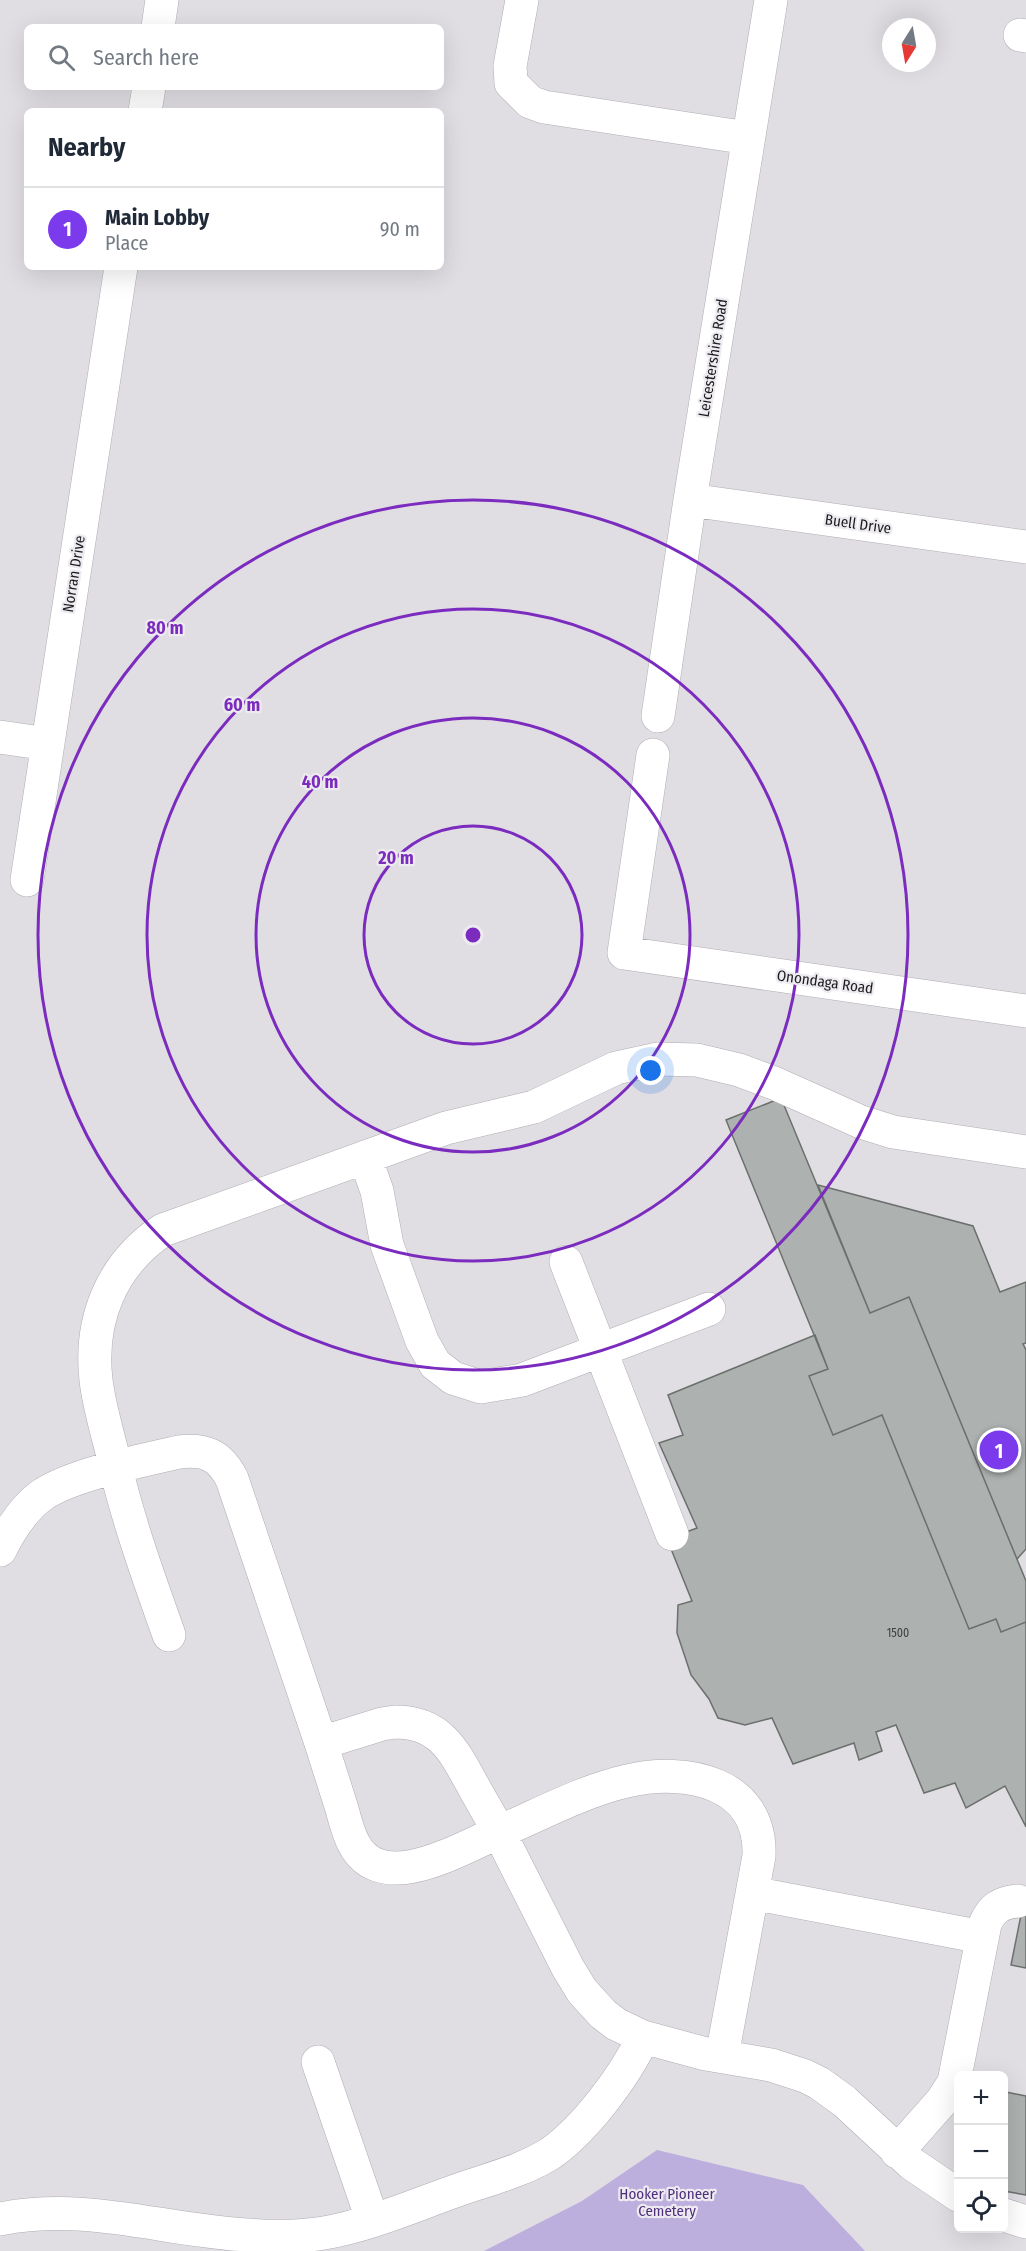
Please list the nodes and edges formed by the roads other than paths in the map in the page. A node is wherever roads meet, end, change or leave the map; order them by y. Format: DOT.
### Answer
graph roads {
  1 [pos="162,0"];
  2 [pos="522,0"];
  3 [pos="771,0"];
  4 [pos="158,24"];
  5 [pos="148,90"];
  6 [pos="146,108"];
  7 [pos="748,138"];
  8 [pos="121,270"];
  9 [pos="690,500"];
  10 [pos="1026,547"];
  11 [pos="658,716"];
  12 [pos="0,736"];
  13 [pos="48,744"];
  14 [pos="653,755"];
  15 [pos="27,880"];
  16 [pos="1026,1011"];
  17 [pos="1026,1152"];
  18 [pos="365,1157"];
  19 [pos="566,1262"];
  20 [pos="709,1309"];
  21 [pos="601,1350"];
  22 [pos="116,1468"];
  23 [pos="672,1534"];
  24 [pos="0,1550"];
  25 [pos="169,1635"];
  26 [pos="321,1743"];
  27 [pos="499,1832"];
  28 [pos="752,1893"];
  29 [pos="1018,1901"];
  30 [pos="982,1937"];
  31 [pos="644,2037"];
  32 [pos="722,2056"];
  33 [pos="318,2062"];
  34 [pos="897,2152"];
  35 [pos="954,2192"];
  36 [pos="1008,2216"];
  37 [pos="0,2219"];
  38 [pos="372,2219"];
  39 [pos="1026,2223"];
  1 -- 4 [label="street"];
  2 -- 7 [label="street"];
  3 -- 7 [label="street, Leicestershire Road"];
  5 -- 6 [label="street"];
  7 -- 9 [label="street, Leicestershire Road"];
  8 -- 13 [label="street, Norran Drive"];
  9 -- 10 [label="street, Buell Drive"];
  9 -- 11 [label="street, Leicestershire Road"];
  12 -- 13 [label="street"];
  13 -- 15 [label="street, Norran Drive"];
  14 -- 16 [label="street, Onondaga Road"];
  17 -- 18 [label="street"];
  18 -- 21 [label="street"];
  18 -- 22 [label="street"];
  19 -- 21 [label="street"];
  20 -- 21 [label="street"];
  21 -- 23 [label="street"];
  22 -- 24 [label="street"];
  22 -- 25 [label="street"];
  22 -- 26 [label="street"];
  26 -- 27 [label="street"];
  26 -- 27 [label="street"];
  27 -- 28 [label="street"];
  27 -- 31 [label="street"];
  28 -- 30 [label="street"];
  28 -- 32 [label="street"];
  29 -- 30 [label="street"];
  30 -- 34 [label="street"];
  31 -- 32 [label="street"];
  31 -- 38 [label="street"];
  32 -- 34 [label="street"];
  33 -- 38 [label="street"];
  34 -- 35 [label="street"];
  36 -- 39 [label="street"];
  37 -- 38 [label="street"];
}
